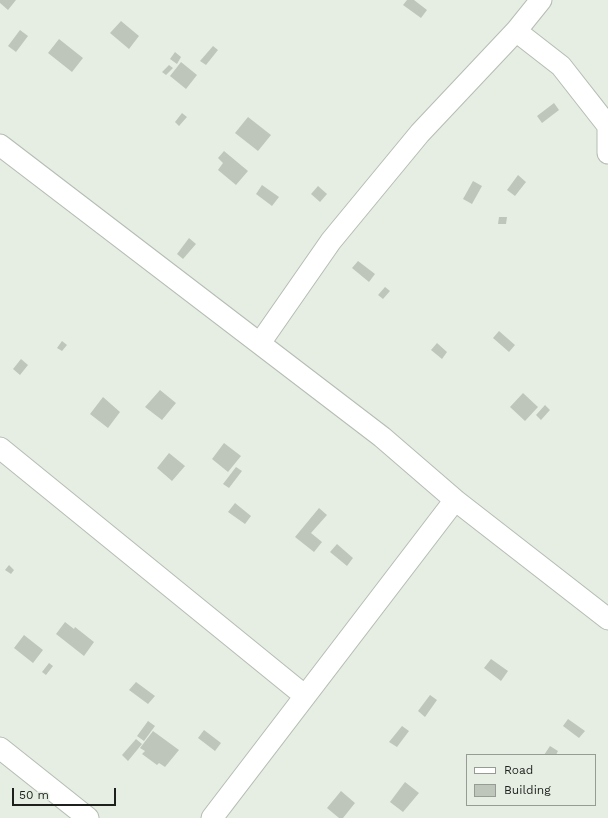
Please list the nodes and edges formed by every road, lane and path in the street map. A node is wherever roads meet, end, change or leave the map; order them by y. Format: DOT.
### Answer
graph roads {
  1 [pos="541,0"];
  2 [pos="516,31"];
  3 [pos="0,145"];
  4 [pos="608,152"];
  5 [pos="260,343"];
  6 [pos="0,448"];
  7 [pos="455,500"];
  8 [pos="608,619"];
  9 [pos="305,696"];
  10 [pos="0,748"];
  11 [pos="88,818"];
  12 [pos="212,818"];
  1 -- 2 [label="street"];
  2 -- 4 [label="street"];
  2 -- 5 [label="street"];
  3 -- 5 [label="street"];
  5 -- 7 [label="street"];
  6 -- 9 [label="street"];
  7 -- 8 [label="street"];
  7 -- 9 [label="street"];
  9 -- 12 [label="street"];
  10 -- 11 [label="street"];
}
